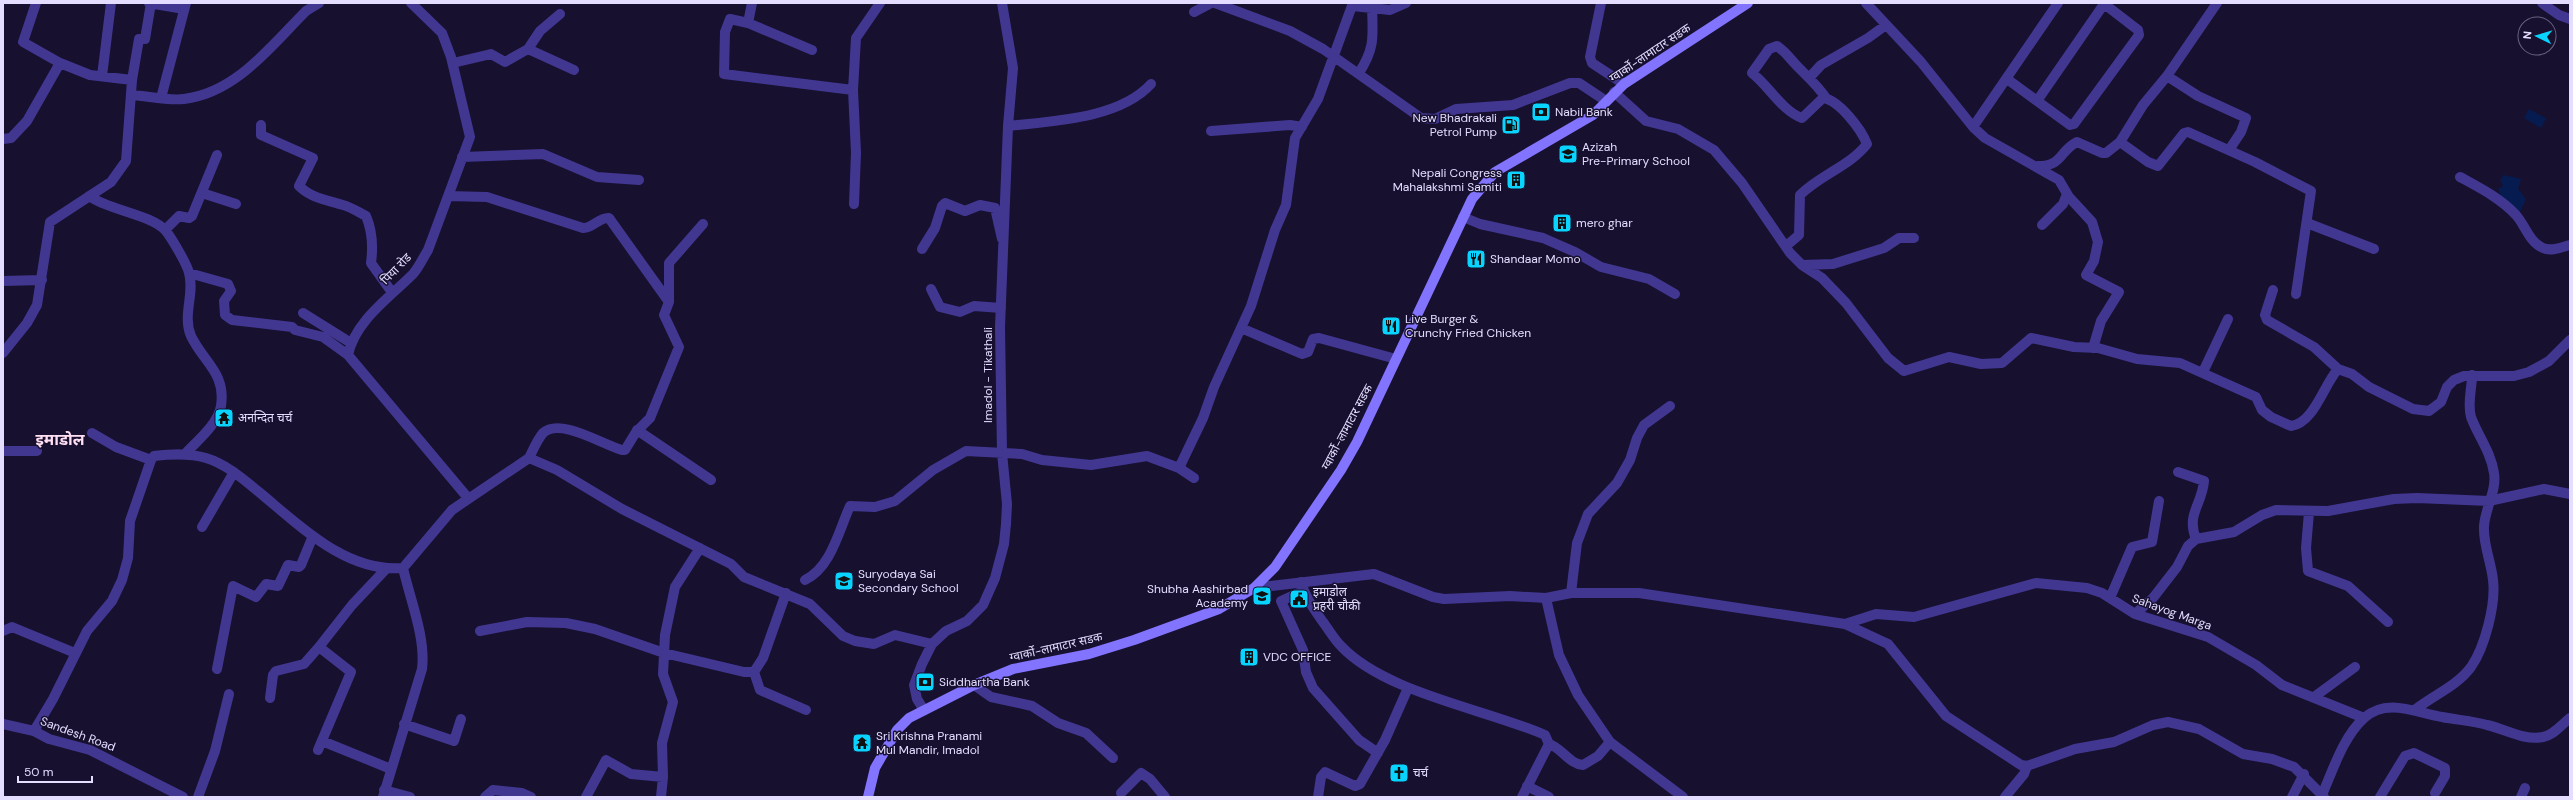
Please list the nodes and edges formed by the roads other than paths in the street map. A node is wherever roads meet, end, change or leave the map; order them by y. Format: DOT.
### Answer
graph roads {
  1 [pos="36,3"];
  2 [pos="111,3"];
  3 [pos="150,3"];
  4 [pos="319,3"];
  5 [pos="411,3"];
  6 [pos="752,3"];
  7 [pos="880,3"];
  8 [pos="1002,3"];
  9 [pos="1211,3"];
  10 [pos="1215,3"];
  11 [pos="1406,3"];
  12 [pos="1601,3"];
  13 [pos="1748,3"];
  14 [pos="1866,3"];
  15 [pos="2058,3"];
  16 [pos="2104,3"];
  17 [pos="2217,3"];
  18 [pos="2542,3"];
  19 [pos="1353,5"];
  20 [pos="185,6"];
  21 [pos="1372,8"];
  22 [pos="1194,12"];
  23 [pos="560,14"];
  24 [pos="2570,19"];
  25 [pos="748,23"];
  26 [pos="1886,25"];
  27 [pos="528,49"];
  28 [pos="812,50"];
  29 [pos="1334,57"];
  30 [pos="60,63"];
  31 [pos="453,63"];
  32 [pos="574,70"];
  33 [pos="1359,73"];
  34 [pos="102,76"];
  35 [pos="2167,76"];
  36 [pos="1810,77"];
  37 [pos="2007,79"];
  38 [pos="132,80"];
  39 [pos="1151,84"];
  40 [pos="1624,84"];
  41 [pos="853,90"];
  42 [pos="1614,92"];
  43 [pos="132,95"];
  44 [pos="162,98"];
  45 [pos="1826,98"];
  46 [pos="2037,100"];
  47 [pos="1606,101"];
  48 [pos="261,125"];
  49 [pos="1008,126"];
  50 [pos="1302,127"];
  51 [pos="1972,127"];
  52 [pos="1211,131"];
  53 [pos="3,139"];
  54 [pos="2120,142"];
  55 [pos="2229,150"];
  56 [pos="217,155"];
  57 [pos="462,157"];
  58 [pos="2038,166"];
  59 [pos="2460,177"];
  60 [pos="639,180"];
  61 [pos="202,193"];
  62 [pos="2067,194"];
  63 [pos="89,196"];
  64 [pos="448,196"];
  65 [pos="236,204"];
  66 [pos="854,204"];
  67 [pos="1463,217"];
  68 [pos="2307,223"];
  69 [pos="703,224"];
  70 [pos="2042,225"];
  71 [pos="165,230"];
  72 [pos="1914,238"];
  73 [pos="2570,245"];
  74 [pos="1786,246"];
  75 [pos="1004,247"];
  76 [pos="922,249"];
  77 [pos="2374,250"];
  78 [pos="1802,265"];
  79 [pos="189,273"];
  80 [pos="42,280"];
  81 [pos="3,281"];
  82 [pos="931,289"];
  83 [pos="2273,290"];
  84 [pos="391,291"];
  85 [pos="1674,294"];
  86 [pos="2296,294"];
  87 [pos="669,302"];
  88 [pos="1001,308"];
  89 [pos="303,313"];
  90 [pos="2228,319"];
  91 [pos="1241,328"];
  92 [pos="2570,340"];
  93 [pos="351,343"];
  94 [pos="2093,348"];
  95 [pos="3,352"];
  96 [pos="348,355"];
  97 [pos="1396,359"];
  98 [pos="2338,370"];
  99 [pos="2203,372"];
  100 [pos="2472,375"];
  101 [pos="1670,406"];
  102 [pos="638,430"];
  103 [pos="92,433"];
  104 [pos="3,451"];
  105 [pos="37,451"];
  106 [pos="1002,453"];
  107 [pos="185,454"];
  108 [pos="529,458"];
  109 [pos="151,460"];
  110 [pos="1179,468"];
  111 [pos="234,472"];
  112 [pos="2178,472"];
  113 [pos="1194,478"];
  114 [pos="711,480"];
  115 [pos="2570,494"];
  116 [pos="468,498"];
  117 [pos="2158,501"];
  118 [pos="2489,501"];
  119 [pos="2309,512"];
  120 [pos="202,527"];
  121 [pos="313,536"];
  122 [pos="2196,539"];
  123 [pos="700,548"];
  124 [pos="402,568"];
  125 [pos="385,570"];
  126 [pos="805,580"];
  127 [pos="1302,586"];
  128 [pos="1254,588"];
  129 [pos="786,592"];
  130 [pos="1571,593"];
  131 [pos="1546,598"];
  132 [pos="2110,598"];
  133 [pos="2135,614"];
  134 [pos="2388,622"];
  135 [pos="1845,624"];
  136 [pos="3,631"];
  137 [pos="480,631"];
  138 [pos="932,644"];
  139 [pos="319,647"];
  140 [pos="75,653"];
  141 [pos="664,653"];
  142 [pos="2355,667"];
  143 [pos="217,670"];
  144 [pos="754,672"];
  145 [pos="974,686"];
  146 [pos="1408,688"];
  147 [pos="229,694"];
  148 [pos="2314,697"];
  149 [pos="270,698"];
  150 [pos="2416,709"];
  151 [pos="806,710"];
  152 [pos="924,710"];
  153 [pos="2364,718"];
  154 [pos="2570,718"];
  155 [pos="461,719"];
  156 [pos="3,724"];
  157 [pos="404,724"];
  158 [pos="34,731"];
  159 [pos="1610,742"];
  160 [pos="1549,744"];
  161 [pos="1378,753"];
  162 [pos="1114,758"];
  163 [pos="2026,766"];
  164 [pos="391,769"];
  165 [pos="2304,774"];
  166 [pos="663,777"];
  167 [pos="1527,786"];
  168 [pos="170,793"];
  169 [pos="1121,793"];
  170 [pos="2436,793"];
  171 [pos="384,794"];
  172 [pos="2323,796"];
  173 [pos="183,797"];
  174 [pos="198,797"];
  175 [pos="410,797"];
  176 [pos="485,797"];
  177 [pos="531,797"];
  178 [pos="586,797"];
  179 [pos="661,797"];
  180 [pos="868,797"];
  181 [pos="1165,797"];
  182 [pos="1318,797"];
  183 [pos="1522,797"];
  184 [pos="1549,797"];
  185 [pos="1683,797"];
  186 [pos="2005,797"];
  187 [pos="2292,797"];
  188 [pos="2380,797"];
  1 -- 30 [label="street"];
  2 -- 34 [label="street"];
  3 -- 20 [label="street"];
  3 -- 38 [label="street"];
  4 -- 44 [label="street"];
  5 -- 31 [label="street, पिया रोड"];
  6 -- 25 [label="street"];
  7 -- 41 [label="street"];
  8 -- 49 [label="street, Imadol - Tikathali"];
  9 -- 22 [label="street"];
  10 -- 29 [label="street"];
  11 -- 21 [label="street"];
  12 -- 40 [label="street"];
  13 -- 40 [label="main road, ग्वार्को-लामाटार सडक"];
  14 -- 26 [label="street"];
  15 -- 37 [label="street"];
  16 -- 46 [label="street"];
  16 -- 46 [label="street"];
  17 -- 35 [label="street"];
  18 -- 24 [label="street"];
  19 -- 21 [label="street"];
  19 -- 29 [label="street"];
  20 -- 44 [label="street"];
  21 -- 33 [label="street"];
  23 -- 27 [label="street"];
  25 -- 28 [label="street"];
  25 -- 41 [label="street"];
  26 -- 36 [label="street"];
  26 -- 51 [label="street"];
  27 -- 31 [label="street"];
  27 -- 32 [label="street"];
  29 -- 33 [label="street"];
  29 -- 50 [label="street"];
  30 -- 34 [label="street"];
  30 -- 53 [label="street"];
  31 -- 57 [label="street, पिया रोड"];
  33 -- 47 [label="street"];
  34 -- 38 [label="street"];
  35 -- 54 [label="street"];
  35 -- 55 [label="street"];
  36 -- 45 [label="street"];
  36 -- 45 [label="street"];
  37 -- 46 [label="street"];
  37 -- 51 [label="street"];
  38 -- 43 [label="street"];
  39 -- 49 [label="street"];
  40 -- 42 [label="main road, ग्वार्को-लामाटार सडक"];
  41 -- 66 [label="street"];
  42 -- 47 [label="main road, ग्वार्को-लामाटार सडक"];
  42 -- 74 [label="street"];
  43 -- 44 [label="street"];
  43 -- 63 [label="street"];
  45 -- 74 [label="street"];
  47 -- 67 [label="main road, ग्वार्को-लामाटार सडक"];
  48 -- 84 [label="street"];
  49 -- 75 [label="street, Imadol - Tikathali"];
  50 -- 52 [label="street"];
  50 -- 91 [label="street"];
  51 -- 58 [label="street"];
  54 -- 55 [label="street"];
  54 -- 58 [label="street"];
  55 -- 68 [label="street"];
  56 -- 61 [label="street"];
  57 -- 60 [label="street"];
  57 -- 64 [label="street, पिया रोड"];
  58 -- 62 [label="street"];
  59 -- 73 [label="street"];
  61 -- 65 [label="street"];
  61 -- 71 [label="street"];
  62 -- 70 [label="street"];
  62 -- 94 [label="street"];
  63 -- 71 [label="street"];
  63 -- 80 [label="street"];
  64 -- 84 [label="street, पिया रोड"];
  64 -- 87 [label="street"];
  67 -- 85 [label="street"];
  67 -- 97 [label="main road, ग्वार्को-लामाटार सडक"];
  68 -- 77 [label="street"];
  68 -- 86 [label="street"];
  69 -- 87 [label="street"];
  71 -- 79 [label="street"];
  72 -- 78 [label="street"];
  74 -- 78 [label="street"];
  75 -- 76 [label="street"];
  75 -- 88 [label="street, Imadol - Tikathali"];
  78 -- 94 [label="street"];
  79 -- 96 [label="street"];
  79 -- 107 [label="street"];
  80 -- 81 [label="street"];
  80 -- 95 [label="street"];
  82 -- 88 [label="street"];
  83 -- 98 [label="street"];
  84 -- 93 [label="street, पिया रोड"];
  87 -- 102 [label="street"];
  88 -- 106 [label="street, Imadol - Tikathali"];
  89 -- 93 [label="street"];
  90 -- 99 [label="street"];
  91 -- 97 [label="street"];
  91 -- 110 [label="street"];
  92 -- 100 [label="street"];
  93 -- 96 [label="street, पिया रोड"];
  94 -- 99 [label="street"];
  96 -- 116 [label="street"];
  97 -- 128 [label="main road, ग्वार्को-लामाटार सडक"];
  98 -- 99 [label="street"];
  98 -- 100 [label="street"];
  100 -- 118 [label="street"];
  101 -- 130 [label="street"];
  102 -- 108 [label="street"];
  102 -- 114 [label="street"];
  103 -- 109 [label="street"];
  104 -- 105 [label="street"];
  106 -- 110 [label="street"];
  106 -- 126 [label="street"];
  106 -- 138 [label="street, Imadol - Tikathali"];
  107 -- 109 [label="street"];
  107 -- 111 [label="street"];
  108 -- 116 [label="street"];
  108 -- 123 [label="street"];
  109 -- 140 [label="street"];
  110 -- 113 [label="street"];
  111 -- 120 [label="street"];
  111 -- 121 [label="street"];
  112 -- 122 [label="street"];
  115 -- 118 [label="street"];
  116 -- 124 [label="street"];
  117 -- 132 [label="street"];
  118 -- 119 [label="street"];
  118 -- 150 [label="street"];
  119 -- 122 [label="street"];
  119 -- 134 [label="street"];
  121 -- 125 [label="street"];
  121 -- 143 [label="street"];
  122 -- 133 [label="street"];
  123 -- 129 [label="street"];
  123 -- 141 [label="street"];
  124 -- 125 [label="street"];
  124 -- 157 [label="street"];
  125 -- 139 [label="street"];
  127 -- 128 [label="street"];
  127 -- 131 [label="street"];
  127 -- 146 [label="street"];
  127 -- 161 [label="street"];
  128 -- 145 [label="main road, ग्वार्को-लामाटार सडक"];
  129 -- 138 [label="street"];
  129 -- 144 [label="street"];
  130 -- 131 [label="street"];
  130 -- 135 [label="street"];
  131 -- 159 [label="street"];
  132 -- 133 [label="street, Sahayog Marga"];
  132 -- 135 [label="street, Sahayog Marga"];
  133 -- 148 [label="street, Sahayog Marga"];
  135 -- 163 [label="street"];
  136 -- 140 [label="street"];
  137 -- 141 [label="street"];
  138 -- 152 [label="street, Imadol - Tikathali"];
  139 -- 149 [label="street"];
  139 -- 164 [label="street"];
  140 -- 158 [label="street"];
  141 -- 144 [label="street"];
  141 -- 166 [label="street"];
  142 -- 148 [label="street"];
  144 -- 151 [label="street"];
  145 -- 152 [label="main road, ग्वार्को-लामाटार सडक"];
  145 -- 162 [label="street"];
  146 -- 160 [label="street"];
  146 -- 161 [label="street"];
  147 -- 174 [label="street"];
  148 -- 153 [label="street, Sahayog Marga"];
  150 -- 153 [label="street"];
  150 -- 154 [label="street"];
  152 -- 180 [label="main road, ग्वार्को-लामाटार सडक"];
  153 -- 172 [label="street"];
  155 -- 157 [label="street"];
  156 -- 158 [label="street, Sandesh Road"];
  157 -- 164 [label="street"];
  158 -- 168 [label="street, Sandesh Road"];
  159 -- 160 [label="street"];
  159 -- 185 [label="street"];
  160 -- 167 [label="street"];
  161 -- 182 [label="street"];
  163 -- 165 [label="street"];
  163 -- 186 [label="street"];
  164 -- 171 [label="street"];
  165 -- 172 [label="street"];
  165 -- 187 [label="street"];
  166 -- 178 [label="street"];
  166 -- 179 [label="street"];
  167 -- 183 [label="street"];
  167 -- 184 [label="street"];
  168 -- 173 [label="street, Sandesh Road"];
  169 -- 181 [label="street"];
  170 -- 188 [label="street"];
  171 -- 175 [label="street"];
  176 -- 177 [label="street"];
}
